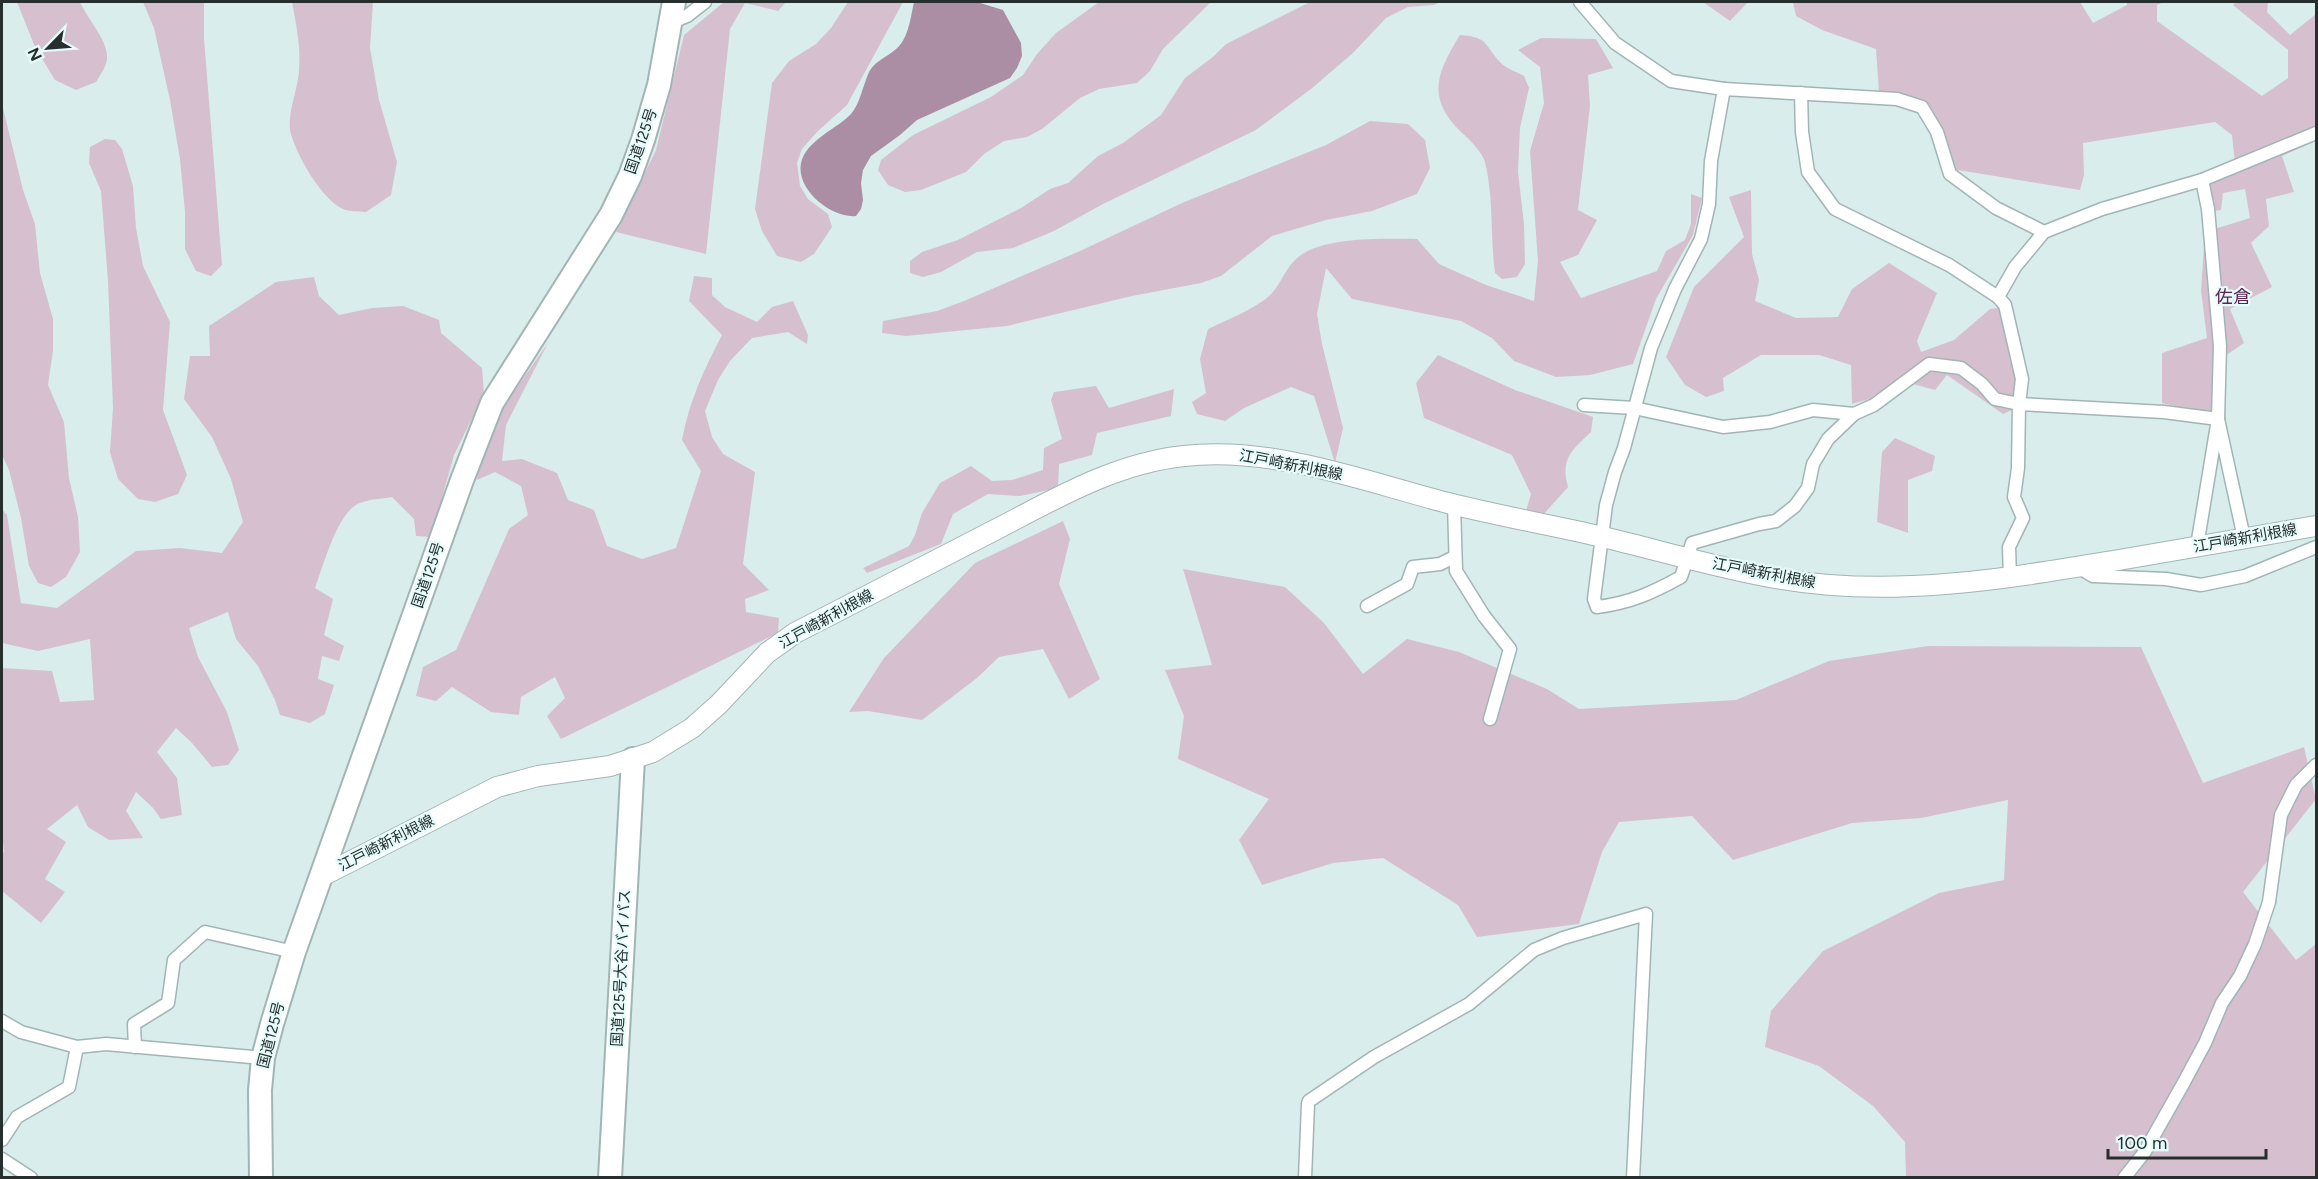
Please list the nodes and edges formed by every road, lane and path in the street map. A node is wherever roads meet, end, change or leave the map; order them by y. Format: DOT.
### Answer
graph roads {
  1 [pos="705,2"];
  2 [pos="1580,2"];
  3 [pos="672,12"];
  4 [pos="1724,89"];
  5 [pos="1801,93"];
  6 [pos="2316,133"];
  7 [pos="2202,180"];
  8 [pos="2044,232"];
  9 [pos="1998,297"];
  10 [pos="2019,404"];
  11 [pos="1584,405"];
  12 [pos="1634,408"];
  13 [pos="1854,414"];
  14 [pos="2218,419"];
  15 [pos="1454,504"];
  16 [pos="2316,526"];
  17 [pos="1601,537"];
  18 [pos="2244,538"];
  19 [pos="2197,546"];
  20 [pos="2316,548"];
  21 [pos="1454,556"];
  22 [pos="1688,558"];
  23 [pos="2077,567"];
  24 [pos="2010,577"];
  25 [pos="1368,606"];
  26 [pos="1490,719"];
  27 [pos="633,759"];
  28 [pos="2316,765"];
  29 [pos="322,876"];
  30 [pos="294,952"];
  31 [pos="2,1022"];
  32 [pos="77,1047"];
  33 [pos="135,1047"];
  34 [pos="263,1058"];
  35 [pos="2,1140"];
  36 [pos="2,1159"];
  37 [pos="31,1178"];
  38 [pos="261,1178"];
  39 [pos="610,1178"];
  40 [pos="1305,1178"];
  41 [pos="1633,1178"];
  42 [pos="2124,1178"];
  1 -- 3 [label="street"];
  2 -- 4 [label="street"];
  3 -- 29 [label="highway, 国道125号"];
  4 -- 5 [label="street"];
  4 -- 12 [label="street"];
  5 -- 8 [label="street"];
  5 -- 9 [label="street"];
  6 -- 7 [label="street"];
  7 -- 8 [label="street"];
  7 -- 14 [label="street"];
  8 -- 9 [label="street"];
  9 -- 10 [label="street"];
  10 -- 13 [label="street"];
  10 -- 14 [label="street"];
  10 -- 24 [label="street"];
  11 -- 12 [label="street"];
  12 -- 13 [label="street"];
  12 -- 17 [label="street"];
  13 -- 22 [label="street"];
  14 -- 18 [label="street"];
  14 -- 19 [label="street"];
  15 -- 17 [label="main road, 江戸崎新利根線"];
  15 -- 21 [label="street"];
  15 -- 27 [label="main road, 江戸崎新利根線"];
  16 -- 18 [label="main road, 江戸崎新利根線"];
  17 -- 22 [label="main road, 江戸崎新利根線"];
  17 -- 22 [label="street"];
  18 -- 19 [label="main road, 江戸崎新利根線"];
  19 -- 23 [label="main road, 江戸崎新利根線"];
  20 -- 23 [label="street"];
  21 -- 25 [label="street"];
  21 -- 26 [label="street"];
  22 -- 24 [label="main road, 江戸崎新利根線"];
  23 -- 24 [label="main road, 江戸崎新利根線"];
  27 -- 29 [label="main road, 江戸崎新利根線"];
  27 -- 39 [label="highway, 国道125号大谷バイパス"];
  28 -- 42 [label="street"];
  29 -- 30 [label="highway, 国道125号"];
  30 -- 33 [label="street"];
  30 -- 34 [label="highway, 国道125号"];
  31 -- 32 [label="street"];
  32 -- 33 [label="street"];
  32 -- 35 [label="street"];
  33 -- 34 [label="street"];
  34 -- 38 [label="highway, 国道125号"];
  36 -- 37 [label="street"];
  40 -- 41 [label="street"];
}
